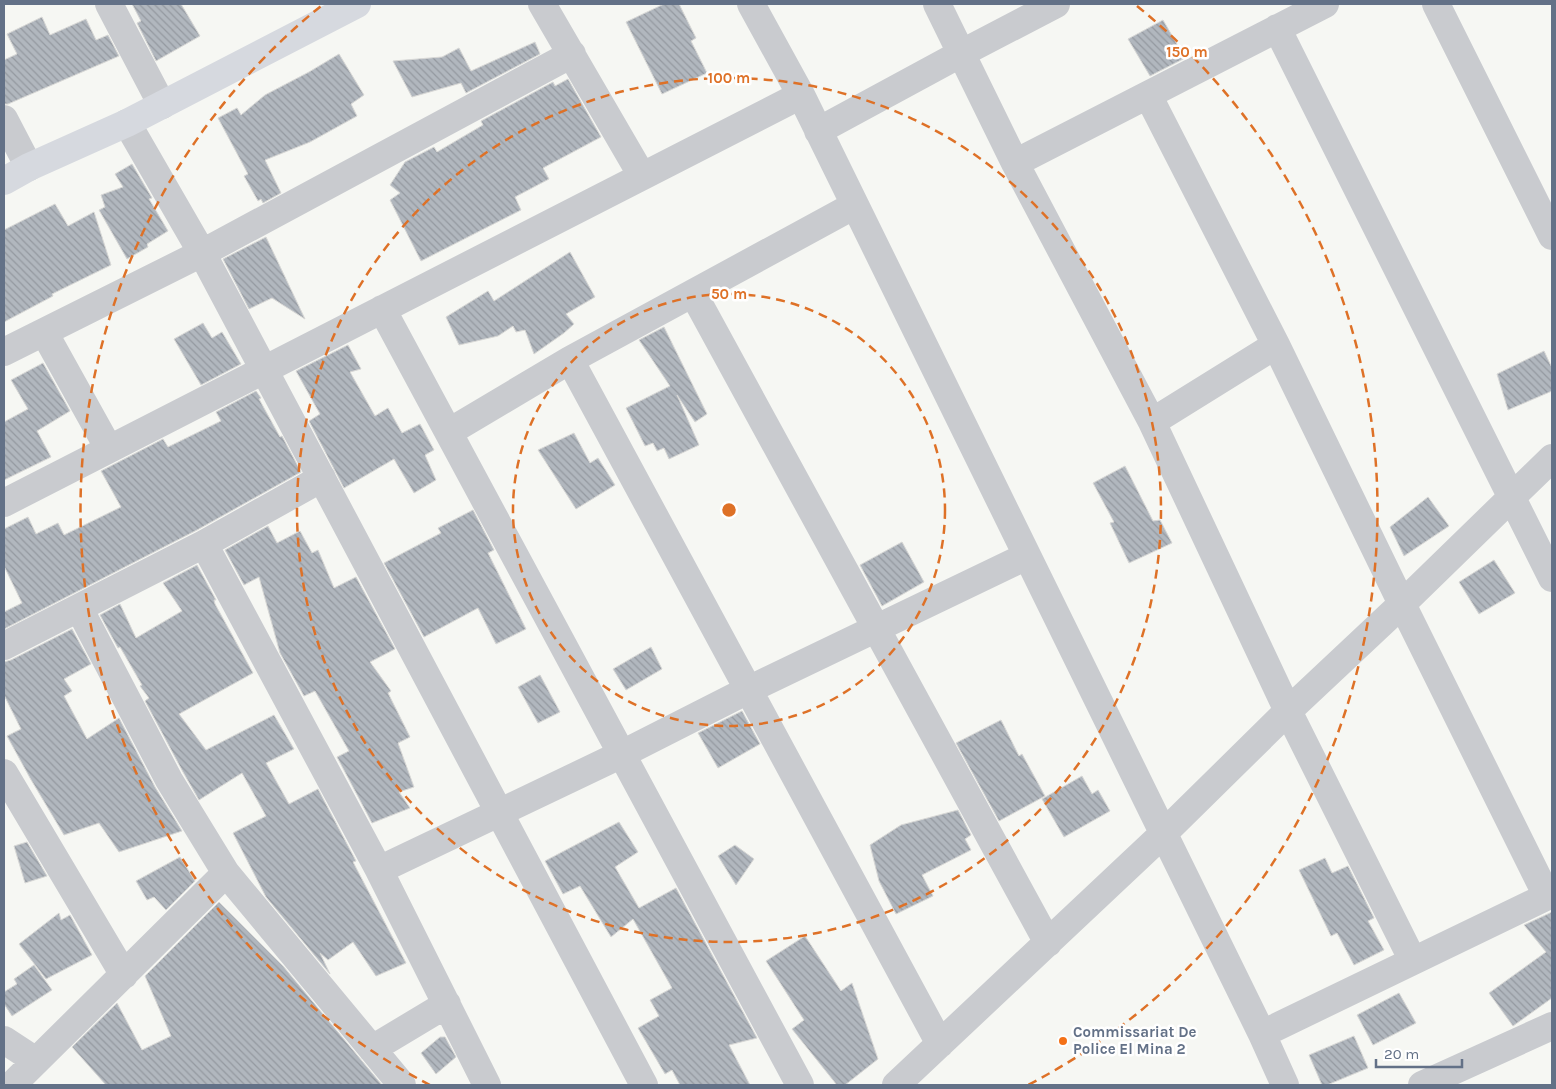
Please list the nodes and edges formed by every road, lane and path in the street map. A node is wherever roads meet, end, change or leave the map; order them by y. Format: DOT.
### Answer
graph roads {
  1 [pos="109,4"];
  2 [pos="357,4"];
  3 [pos="542,4"];
  4 [pos="751,4"];
  5 [pos="936,4"];
  6 [pos="1056,4"];
  7 [pos="1325,4"];
  8 [pos="1436,4"];
  9 [pos="1277,28"];
  10 [pos="962,53"];
  11 [pos="572,54"];
  12 [pos="801,95"];
  13 [pos="1148,95"];
  14 [pos="162,105"];
  15 [pos="4,118"];
  16 [pos="127,123"];
  17 [pos="818,131"];
  18 [pos="1016,163"];
  19 [pos="29,168"];
  20 [pos="642,176"];
  21 [pos="4,181"];
  22 [pos="854,205"];
  23 [pos="1552,236"];
  24 [pos="202,253"];
  25 [pos="693,293"];
  26 [pos="382,309"];
  27 [pos="44,332"];
  28 [pos="1276,345"];
  29 [pos="4,352"];
  30 [pos="570,360"];
  31 [pos="265,369"];
  32 [pos="1152,422"];
  33 [pos="449,432"];
  34 [pos="109,449"];
  35 [pos="1552,458"];
  36 [pos="322,478"];
  37 [pos="1511,497"];
  38 [pos="4,503"];
  39 [pos="204,544"];
  40 [pos="1027,556"];
  41 [pos="1552,578"];
  42 [pos="1402,604"];
  43 [pos="79,608"];
  44 [pos="876,628"];
  45 [pos="4,646"];
  46 [pos="748,690"];
  47 [pos="1288,711"];
  48 [pos="622,754"];
  49 [pos="4,773"];
  50 [pos="500,813"];
  51 [pos="1163,834"];
  52 [pos="379,870"];
  53 [pos="226,873"];
  54 [pos="1550,895"];
  55 [pos="1048,943"];
  56 [pos="1413,961"];
  57 [pos="124,975"];
  58 [pos="447,1004"];
  59 [pos="1552,1026"];
  60 [pos="1262,1034"];
  61 [pos="4,1040"];
  62 [pos="940,1044"];
  63 [pos="372,1049"];
  64 [pos="36,1061"];
  65 [pos="12,1085"];
  66 [pos="402,1085"];
  67 [pos="487,1085"];
  68 [pos="644,1085"];
  69 [pos="800,1085"];
  70 [pos="896,1085"];
  71 [pos="1285,1085"];
  72 [pos="1422,1085"];
  1 -- 14 [label="street"];
  2 -- 14 [label="street"];
  3 -- 11 [label="street"];
  4 -- 12 [label="street"];
  5 -- 10 [label="street"];
  6 -- 10 [label="street"];
  7 -- 9 [label="street"];
  8 -- 23 [label="street"];
  9 -- 13 [label="street"];
  9 -- 37 [label="street"];
  10 -- 17 [label="street"];
  10 -- 18 [label="street"];
  11 -- 20 [label="street"];
  11 -- 24 [label="street"];
  12 -- 17 [label="street"];
  12 -- 20 [label="street"];
  13 -- 18 [label="street"];
  13 -- 28 [label="street"];
  14 -- 16 [label="street"];
  15 -- 19 [label="street"];
  16 -- 19 [label="street"];
  16 -- 24 [label="street"];
  17 -- 22 [label="street"];
  18 -- 32 [label="street"];
  19 -- 21 [label="street"];
  20 -- 26 [label="street"];
  22 -- 25 [label="street"];
  22 -- 40 [label="street"];
  24 -- 27 [label="street"];
  24 -- 31 [label="street"];
  25 -- 30 [label="street"];
  25 -- 44 [label="street"];
  26 -- 31 [label="street"];
  26 -- 33 [label="street"];
  27 -- 29 [label="street"];
  27 -- 34 [label="street"];
  28 -- 32 [label="street"];
  28 -- 42 [label="street"];
  30 -- 33 [label="street"];
  30 -- 46 [label="street"];
  31 -- 34 [label="street"];
  31 -- 36 [label="street"];
  32 -- 47 [label="street"];
  33 -- 48 [label="street"];
  34 -- 38 [label="street"];
  35 -- 37 [label="street"];
  36 -- 39 [label="street"];
  36 -- 50 [label="street"];
  37 -- 41 [label="street"];
  37 -- 42 [label="street"];
  39 -- 43 [label="street"];
  39 -- 52 [label="street"];
  40 -- 44 [label="street"];
  40 -- 51 [label="street"];
  42 -- 47 [label="street"];
  42 -- 54 [label="street"];
  43 -- 45 [label="street"];
  43 -- 53 [label="street"];
  44 -- 46 [label="street"];
  44 -- 55 [label="street"];
  46 -- 48 [label="street"];
  46 -- 62 [label="street"];
  47 -- 51 [label="street"];
  47 -- 56 [label="street"];
  48 -- 50 [label="street"];
  48 -- 69 [label="street"];
  49 -- 57 [label="street"];
  50 -- 52 [label="street"];
  50 -- 68 [label="street"];
  51 -- 55 [label="street"];
  51 -- 60 [label="street"];
  52 -- 58 [label="street"];
  53 -- 57 [label="street"];
  53 -- 63 [label="street"];
  54 -- 56 [label="street"];
  55 -- 62 [label="street"];
  56 -- 60 [label="street"];
  57 -- 64 [label="street"];
  58 -- 63 [label="street"];
  58 -- 67 [label="street"];
  59 -- 72 [label="street"];
  60 -- 71 [label="street"];
  61 -- 64 [label="street"];
  62 -- 70 [label="street"];
  63 -- 66 [label="street"];
  64 -- 65 [label="street"];
}
